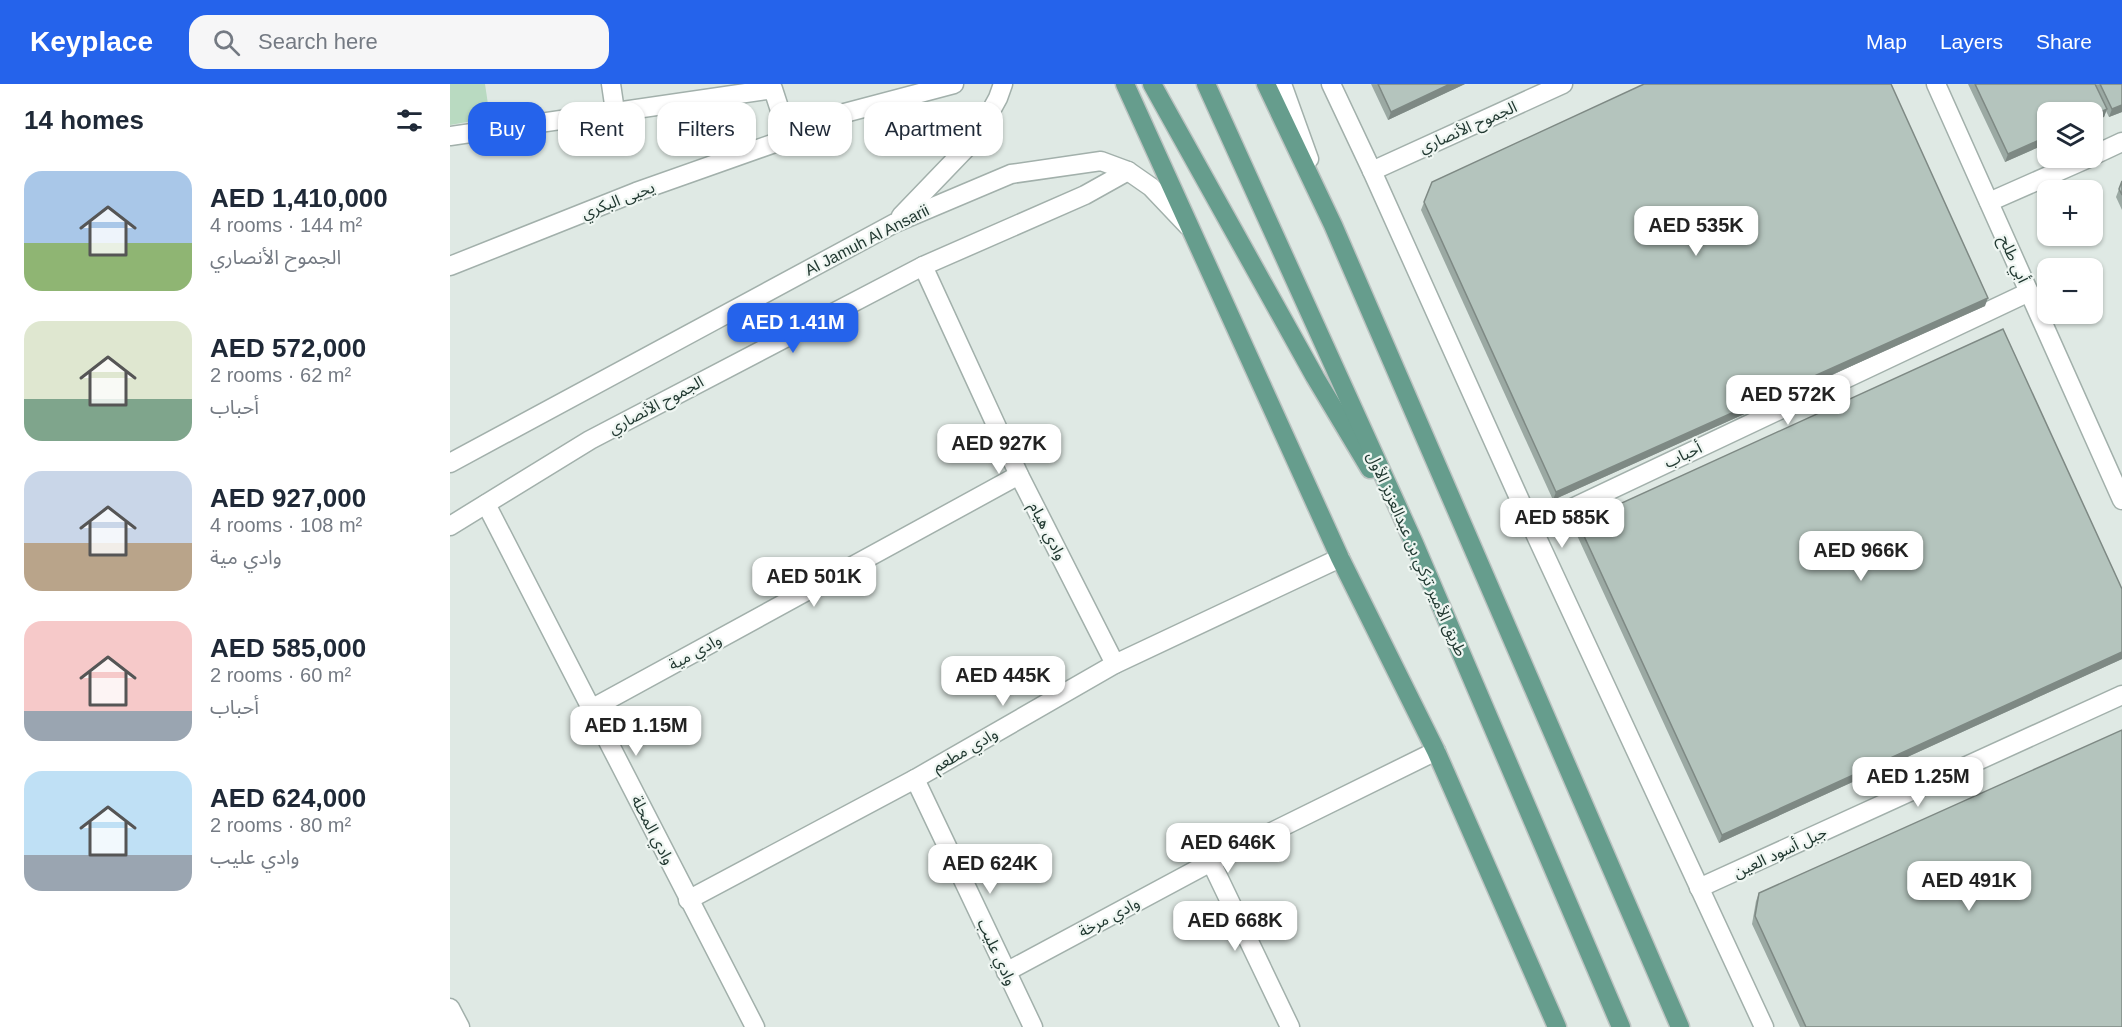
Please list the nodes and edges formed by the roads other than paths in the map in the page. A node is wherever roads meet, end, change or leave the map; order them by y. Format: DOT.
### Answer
graph roads {
  1 [pos="612,84"];
  2 [pos="954,84"];
  3 [pos="1003,84"];
  4 [pos="1125,84"];
  5 [pos="1152,84"];
  6 [pos="1206,84"];
  7 [pos="1266,84"];
  8 [pos="1282,84"];
  9 [pos="1331,84"];
  10 [pos="1563,84"];
  11 [pos="1936,84"];
  12 [pos="614,102"];
  13 [pos="777,102"];
  14 [pos="645,107"];
  15 [pos="852,111"];
  16 [pos="558,120"];
  17 [pos="450,136"];
  18 [pos="2122,142"];
  19 [pos="768,145"];
  20 [pos="2103,151"];
  21 [pos="2066,168"];
  22 [pos="1128,171"];
  23 [pos="1372,171"];
  24 [pos="1989,202"];
  25 [pos="895,223"];
  26 [pos="1333,225"];
  27 [pos="1191,229"];
  28 [pos="450,266"];
  29 [pos="922,266"];
  30 [pos="2029,292"];
  31 [pos="450,463"];
  32 [pos="1019,475"];
  33 [pos="2122,500"];
  34 [pos="486,504"];
  35 [pos="450,526"];
  36 [pos="1532,527"];
  37 [pos="1413,543"];
  38 [pos="1340,558"];
  39 [pos="1115,664"];
  40 [pos="2122,695"];
  41 [pos="591,709"];
  42 [pos="1436,751"];
  43 [pos="915,779"];
  44 [pos="1211,862"];
  45 [pos="1700,888"];
  46 [pos="688,900"];
  47 [pos="1006,972"];
  48 [pos="450,1008"];
  49 [pos="460,1027"];
  50 [pos="755,1027"];
  51 [pos="1033,1027"];
  52 [pos="1290,1027"];
  53 [pos="1557,1027"];
  54 [pos="1620,1027"];
  55 [pos="1680,1027"];
  56 [pos="1764,1027"];
  1 -- 12 [label="street"];
  2 -- 15 [label="street, يحيى البكري"];
  3 -- 25 [label="street"];
  4 -- 27 [label="main road"];
  5 -- 37 [label="main road"];
  6 -- 37 [label="main road, طريق الأمير تركي بن عبدالعزيز الأول"];
  7 -- 26 [label="main road"];
  8 -- 26 [label="street"];
  9 -- 23 [label="street"];
  10 -- 23 [label="street, الجموح الأنصاري"];
  11 -- 24 [label="street, أبي طلح"];
  13 -- 14 [label="street"];
  16 -- 17 [label="street"];
  18 -- 20 [label="street"];
  19 -- 28 [label="street, يحيى البكري"];
  21 -- 24 [label="street"];
  22 -- 25 [label="street, Al Jamuh Al Ansarii"];
  22 -- 27 [label="street, Al Jamuh Al Ansarii"];
  22 -- 29 [label="street, الجموح الأنصاري"];
  23 -- 36 [label="street"];
  24 -- 30 [label="street, أبي طلح"];
  25 -- 31 [label="street, Al Jamuh Al Ansarii"];
  26 -- 55 [label="main road"];
  27 -- 38 [label="main road"];
  29 -- 32 [label="street, وادي هيام"];
  29 -- 34 [label="street, الجموح الأنصاري"];
  30 -- 33 [label="street, أبي طلح"];
  30 -- 36 [label="street, أحباب"];
  32 -- 39 [label="street, وادي هيام"];
  32 -- 41 [label="street, وادي مية"];
  34 -- 35 [label="street, الجموح الأنصاري"];
  34 -- 41 [label="street, وادي المحلة"];
  36 -- 45 [label="street"];
  37 -- 54 [label="main road, طريق الأمير تركي بن عبدالعزيز الأول"];
  38 -- 39 [label="street, وادي مطعم"];
  38 -- 42 [label="main road"];
  39 -- 43 [label="street, وادي مطعم"];
  40 -- 45 [label="street, جبل أسود العين"];
  41 -- 46 [label="street, وادي المحلة"];
  42 -- 44 [label="street, وادي مرخة"];
  42 -- 53 [label="main road"];
  43 -- 46 [label="street, وادي مطعم"];
  43 -- 47 [label="street, وادي عليب"];
  44 -- 47 [label="street, وادي مرخة"];
  44 -- 52 [label="street"];
  45 -- 56 [label="street"];
  46 -- 50 [label="street, وادي المحلة"];
  47 -- 51 [label="street, وادي عليب"];
  48 -- 49 [label="street"];
}
